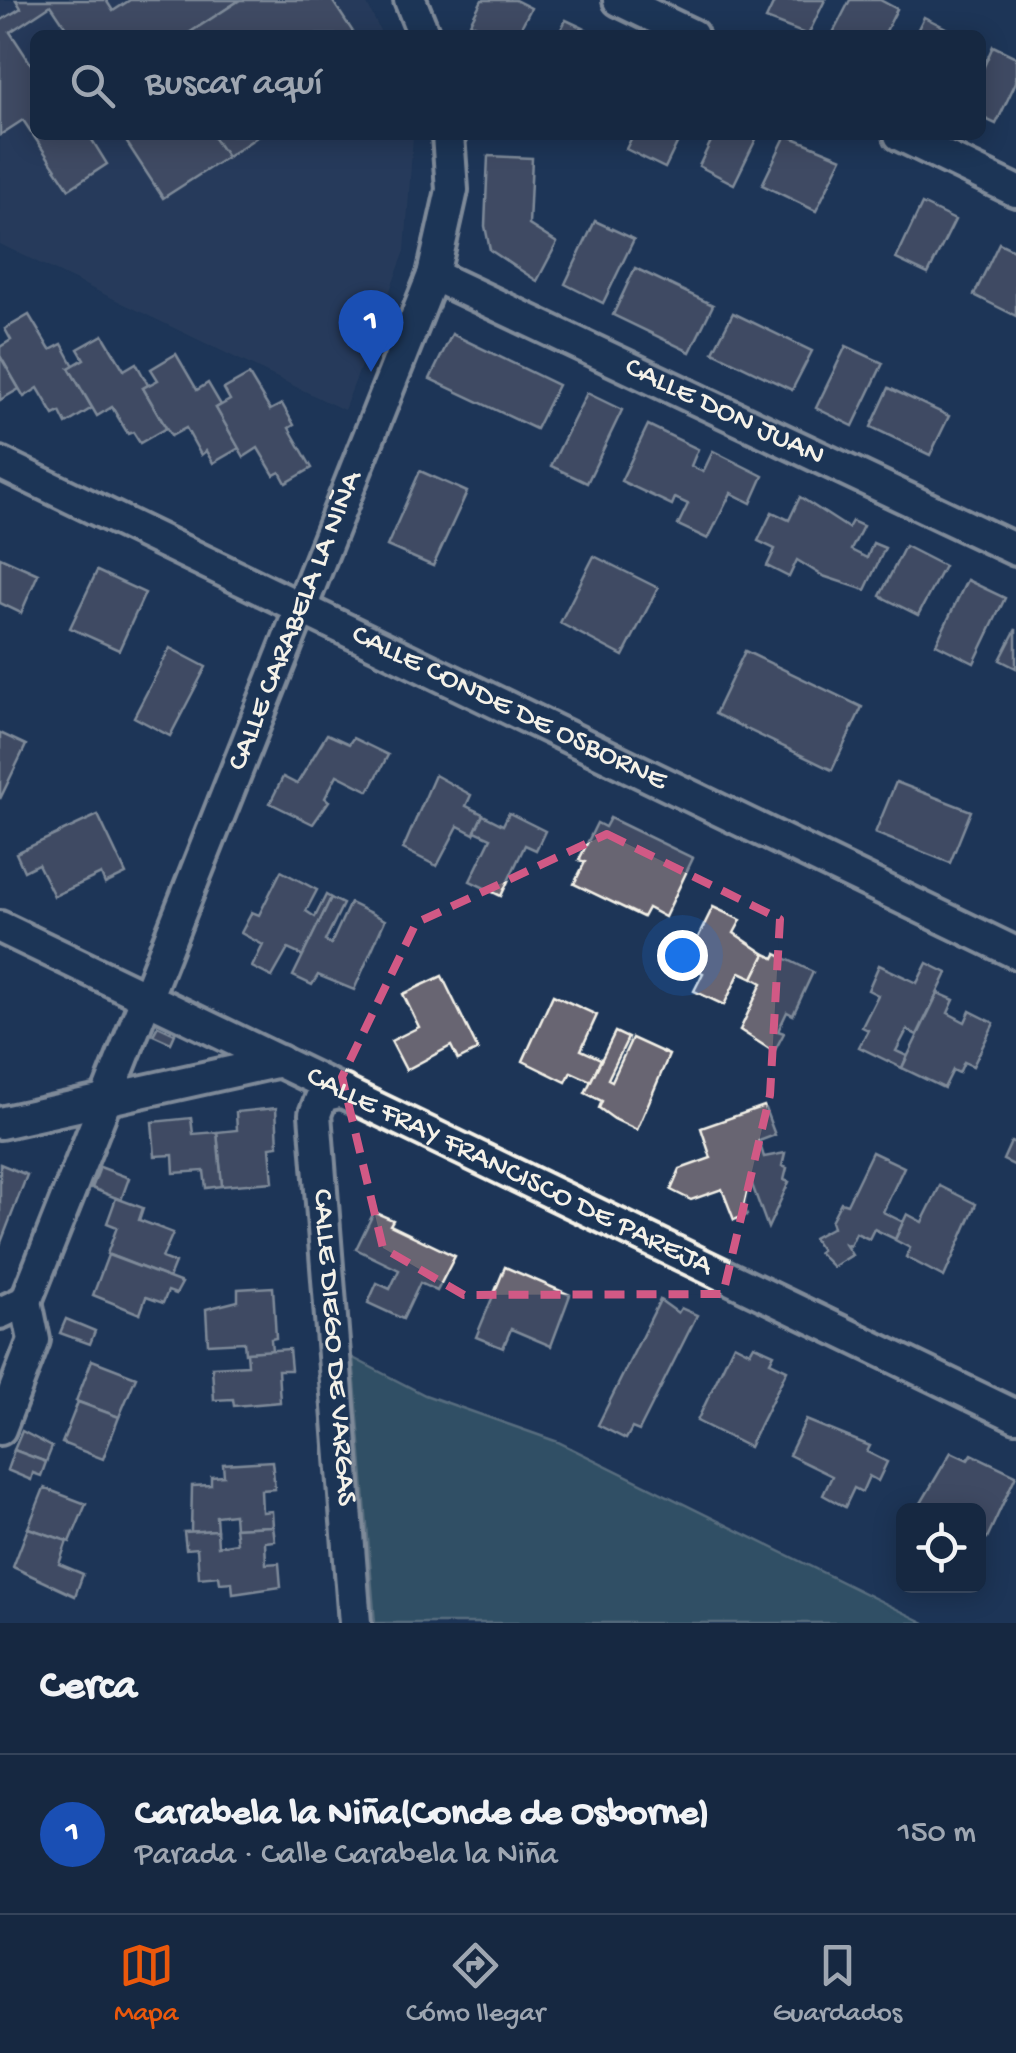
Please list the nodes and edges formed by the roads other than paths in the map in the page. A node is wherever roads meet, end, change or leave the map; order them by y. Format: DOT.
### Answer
graph roads {
  1 [pos="619,0"];
  2 [pos="682,30"];
  3 [pos="448,140"];
  4 [pos="910,140"];
  5 [pos="1016,191"];
  6 [pos="434,274"];
  7 [pos="0,462"];
  8 [pos="1016,550"];
  9 [pos="301,608"];
  10 [pos="0,928"];
  11 [pos="1016,952"];
  12 [pos="146,998"];
  13 [pos="280,1061"];
  14 [pos="343,1091"];
  15 [pos="105,1101"];
  16 [pos="0,1122"];
  17 [pos="13,1307"];
  18 [pos="1016,1416"];
  19 [pos="0,1429"];
  20 [pos="354,1623"];
  1 -- 2 [label="street"];
  3 -- 6 [label="street, CALLE CARABELA LA NIÑA"];
  4 -- 5 [label="street"];
  6 -- 8 [label="street, CALLE DON JUAN"];
  6 -- 9 [label="street, CALLE CARABELA LA NIÑA"];
  7 -- 9 [label="street, CALLE CONDE DE OSBORNE"];
  9 -- 11 [label="street, CALLE CONDE DE OSBORNE"];
  9 -- 12 [label="street, CALLE CARABELA LA NIÑA"];
  10 -- 12 [label="street, CALLE FRAY FRANCISCO DE PAREJA"];
  12 -- 13 [label="street, CALLE FRAY FRANCISCO DE PAREJA"];
  12 -- 15 [label="street, CALLE CARABELA LA NIÑA"];
  13 -- 14 [label="street, CALLE FRAY FRANCISCO DE PAREJA"];
  13 -- 15 [label="street"];
  14 -- 18 [label="street, CALLE FRAY FRANCISCO DE PAREJA"];
  14 -- 20 [label="street, CALLE DIEGO DE VARGAS"];
  15 -- 16 [label="street"];
  15 -- 17 [label="street, CALLE CARABELA LA NIÑA"];
  17 -- 19 [label="street"];
}
